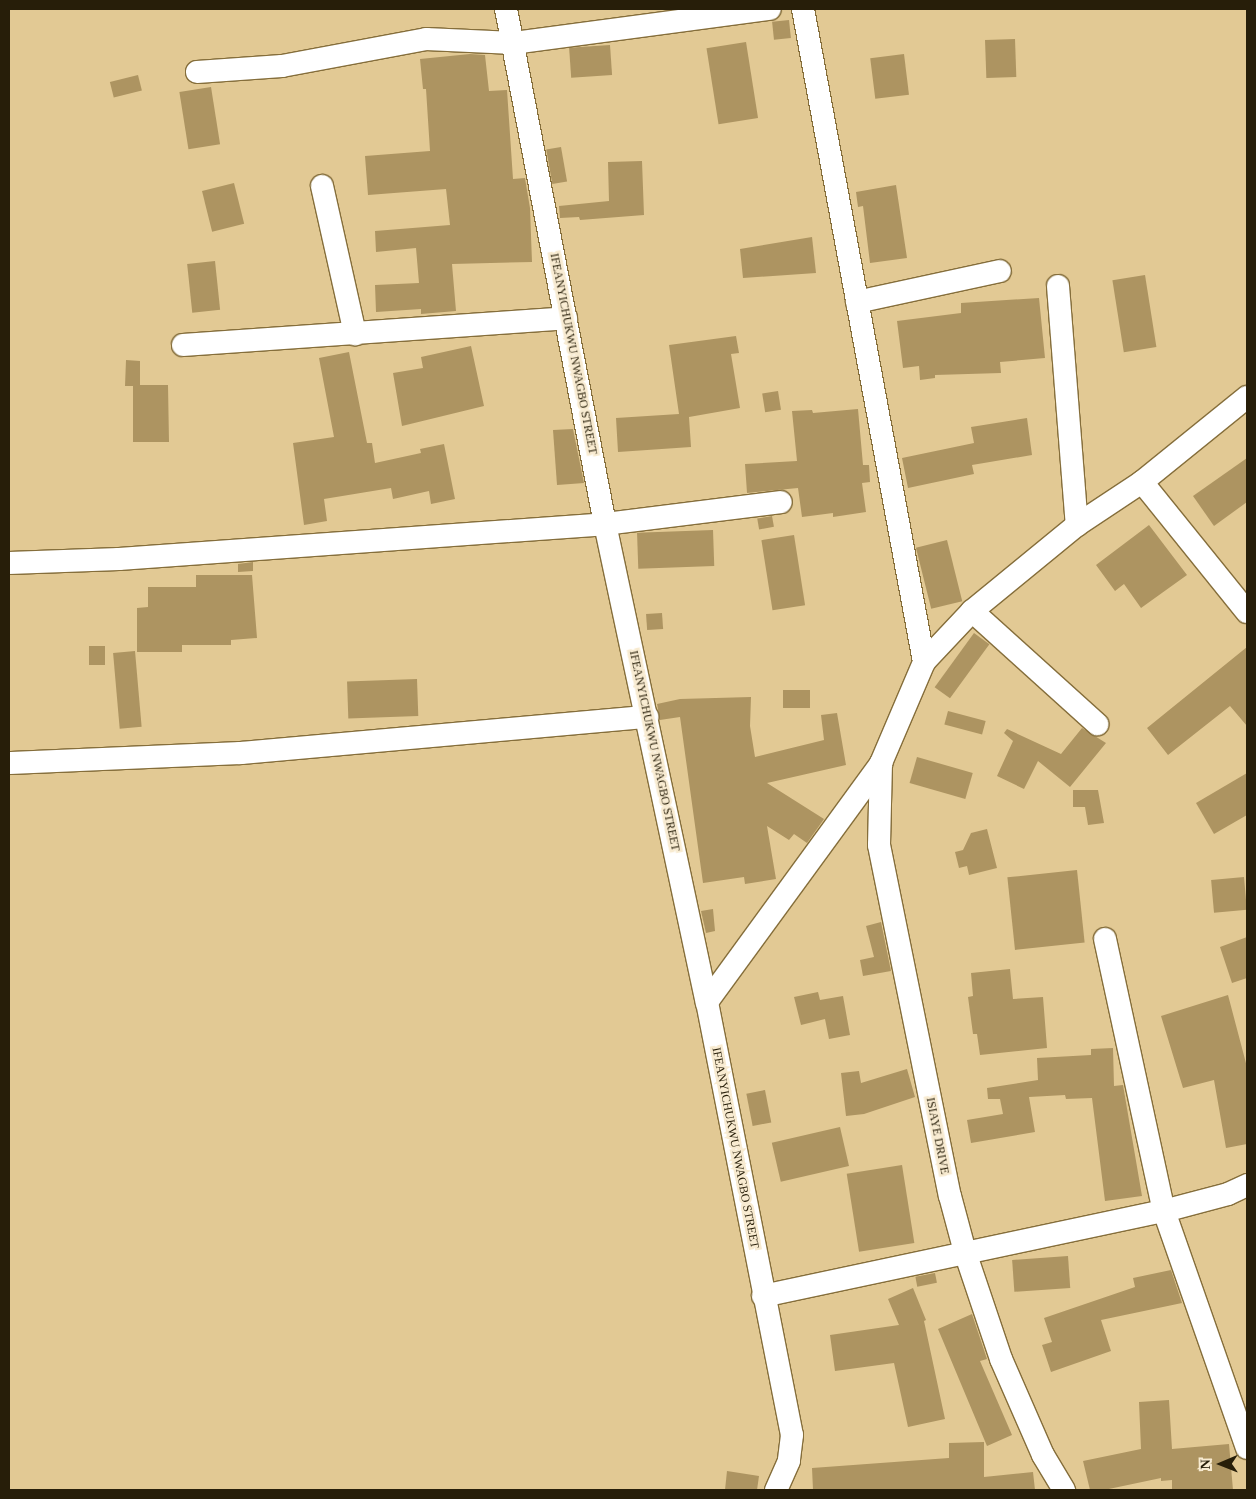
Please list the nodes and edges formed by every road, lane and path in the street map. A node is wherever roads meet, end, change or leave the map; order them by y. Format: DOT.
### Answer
graph roads {
  1 [pos="506,9"];
  2 [pos="770,9"];
  3 [pos="803,9"];
  4 [pos="514,43"];
  5 [pos="197,72"];
  6 [pos="322,186"];
  7 [pos="1000,271"];
  8 [pos="1058,286"];
  9 [pos="858,302"];
  10 [pos="566,318"];
  11 [pos="355,334"];
  12 [pos="183,345"];
  13 [pos="1247,397"];
  14 [pos="1142,482"];
  15 [pos="781,502"];
  16 [pos="605,524"];
  17 [pos="1078,525"];
  18 [pos="9,563"];
  19 [pos="972,612"];
  20 [pos="1247,612"];
  21 [pos="924,662"];
  22 [pos="647,717"];
  23 [pos="1097,724"];
  24 [pos="9,763"];
  25 [pos="881,763"];
  26 [pos="1105,939"];
  27 [pos="707,1002"];
  28 [pos="1247,1184"];
  29 [pos="1164,1211"];
  30 [pos="965,1252"];
  31 [pos="763,1296"];
  32 [pos="1247,1448"];
  33 [pos="776,1490"];
  34 [pos="1064,1490"];
  1 -- 4 [label="street, IFEANYICHUKWU NWAGBO STREET"];
  2 -- 4 [label="street"];
  3 -- 9 [label="street"];
  4 -- 5 [label="street"];
  4 -- 10 [label="street, IFEANYICHUKWU NWAGBO STREET"];
  6 -- 11 [label="street"];
  7 -- 9 [label="street"];
  8 -- 17 [label="street"];
  9 -- 21 [label="street"];
  10 -- 11 [label="street"];
  10 -- 16 [label="street, IFEANYICHUKWU NWAGBO STREET"];
  11 -- 12 [label="street"];
  13 -- 14 [label="street"];
  14 -- 17 [label="street"];
  14 -- 20 [label="street"];
  15 -- 16 [label="street"];
  16 -- 18 [label="street"];
  16 -- 22 [label="street, IFEANYICHUKWU NWAGBO STREET"];
  17 -- 19 [label="street"];
  19 -- 21 [label="street"];
  19 -- 23 [label="street"];
  21 -- 25 [label="street"];
  22 -- 24 [label="street"];
  22 -- 27 [label="street, IFEANYICHUKWU NWAGBO STREET"];
  25 -- 27 [label="street"];
  25 -- 30 [label="street, ISIAYE DRIVE"];
  26 -- 29 [label="street"];
  27 -- 31 [label="street, IFEANYICHUKWU NWAGBO STREET"];
  28 -- 29 [label="street"];
  29 -- 30 [label="street"];
  29 -- 32 [label="street"];
  30 -- 31 [label="street"];
  30 -- 34 [label="street, ISIAYE DRIVE"];
  31 -- 33 [label="street, IFEANYICHUKWU NWAGBO STREET"];
}
